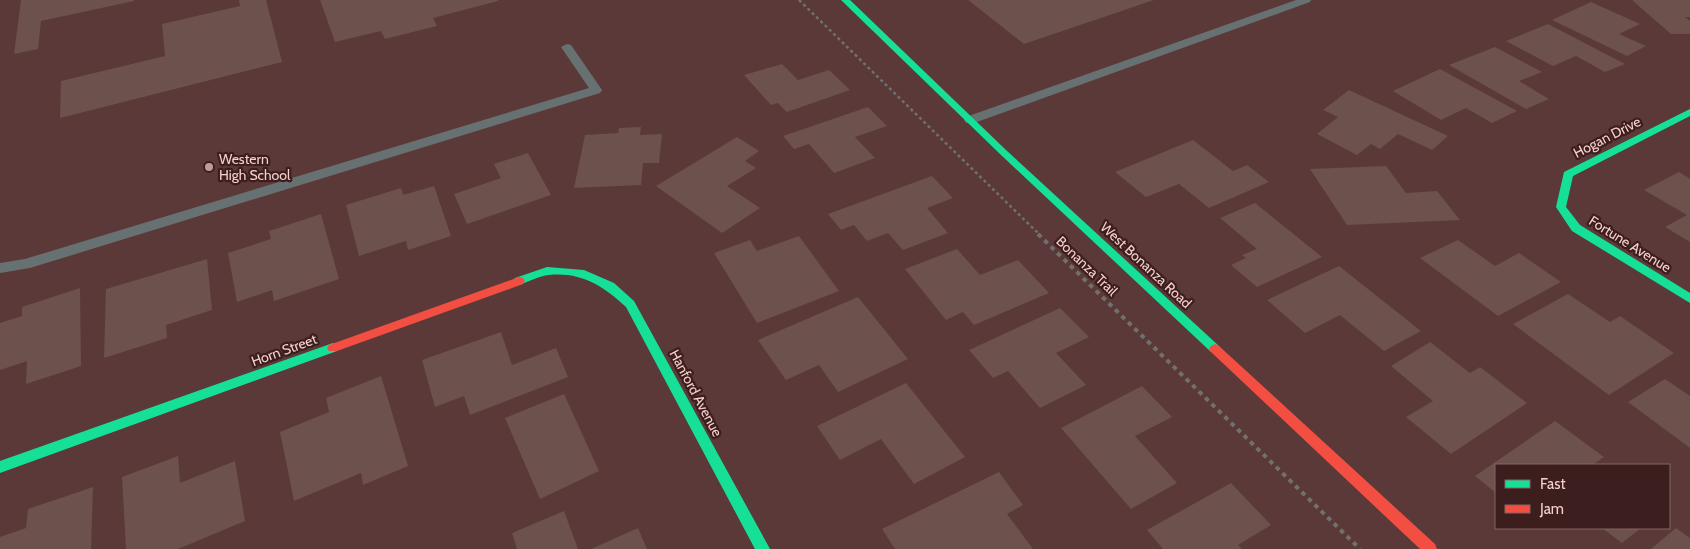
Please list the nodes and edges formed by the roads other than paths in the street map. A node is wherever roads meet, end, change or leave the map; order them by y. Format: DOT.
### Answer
graph roads {
  1 [pos="845,0"];
  2 [pos="1299,1"];
  3 [pos="567,47"];
  4 [pos="1690,112"];
  5 [pos="970,120"];
  6 [pos="1561,206"];
  7 [pos="0,268"];
  8 [pos="580,272"];
  9 [pos="1690,299"];
  10 [pos="0,467"];
  11 [pos="763,549"];
  12 [pos="1430,549"];
  1 -- 5 [label="street, West Bonanza Road"];
  2 -- 5 [label="lane"];
  3 -- 7 [label="lane"];
  4 -- 6 [label="street, Hogan Drive"];
  5 -- 12 [label="street, West Bonanza Road"];
  6 -- 9 [label="street, Fortune Avenue"];
  8 -- 10 [label="street, Horn Street"];
  8 -- 11 [label="street, Hanford Avenue"];
}
